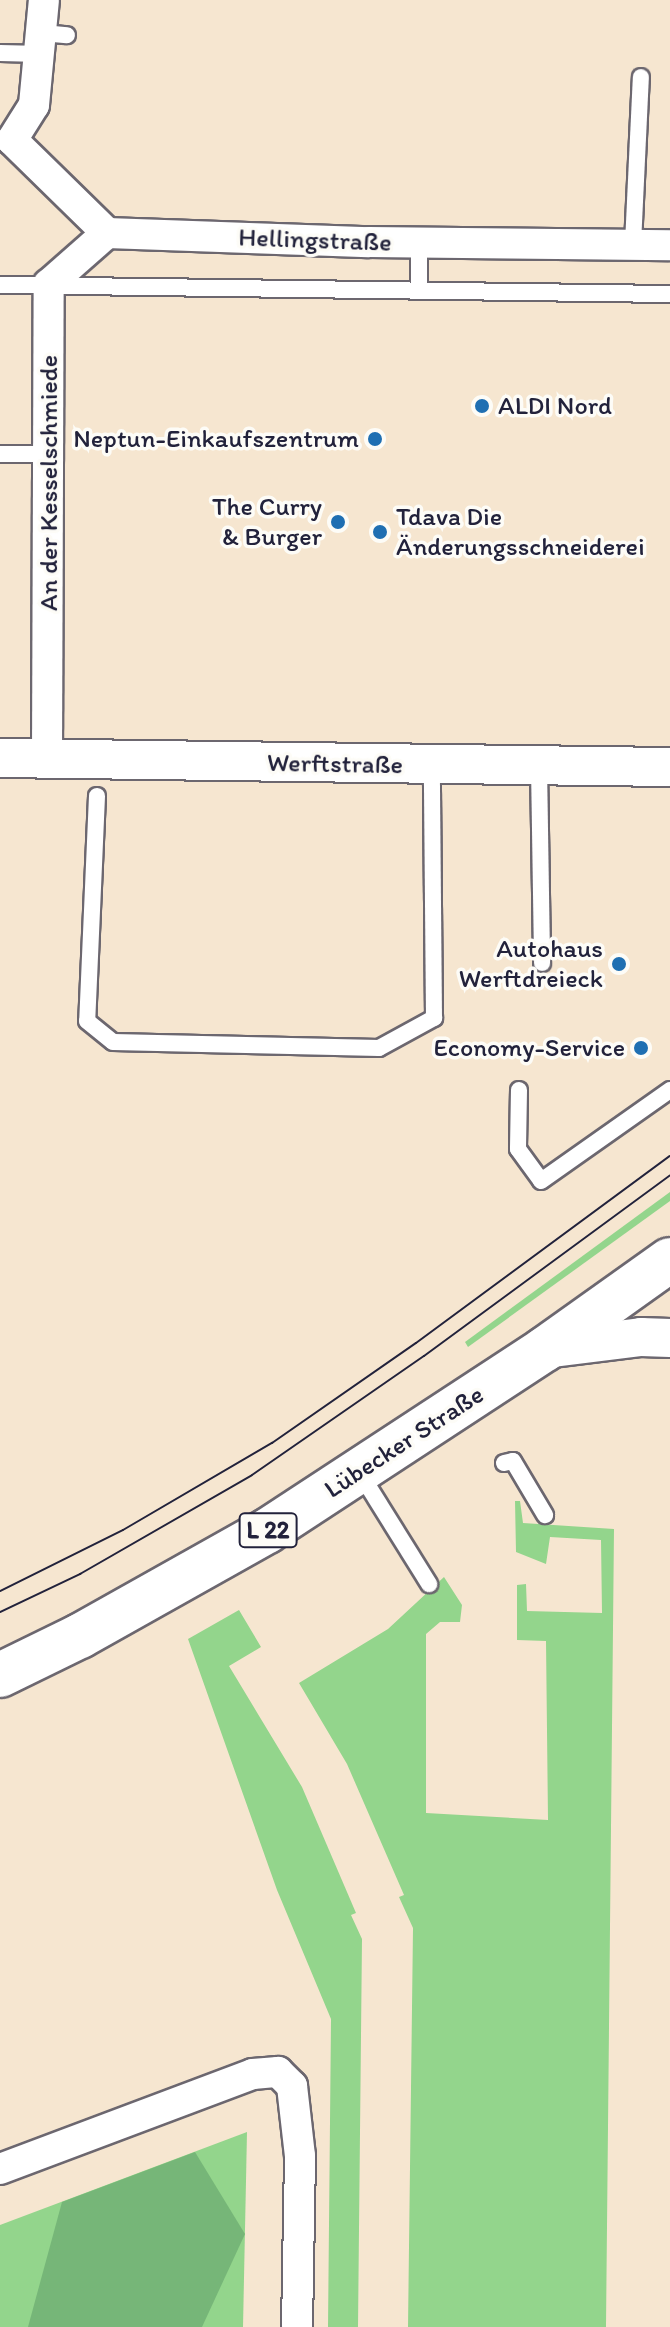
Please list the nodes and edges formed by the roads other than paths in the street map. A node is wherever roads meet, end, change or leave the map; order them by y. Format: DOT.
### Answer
graph roads {
  1 [pos="44,0"];
  2 [pos="50,41"];
  3 [pos="0,53"];
  4 [pos="641,77"];
  5 [pos="6,143"];
  6 [pos="107,233"];
  7 [pos="419,243"];
  8 [pos="633,244"];
  9 [pos="670,245"];
  10 [pos="49,284"];
  11 [pos="0,285"];
  12 [pos="419,290"];
  13 [pos="670,294"];
  14 [pos="0,454"];
  15 [pos="49,454"];
  16 [pos="0,758"];
  17 [pos="47,758"];
  18 [pos="432,765"];
  19 [pos="539,766"];
  20 [pos="670,767"];
  21 [pos="97,796"];
  22 [pos="542,963"];
  23 [pos="519,1090"];
  24 [pos="670,1090"];
  25 [pos="670,1260"];
  26 [pos="670,1338"];
  27 [pos="545,1349"];
  28 [pos="504,1463"];
  29 [pos="360,1473"];
  30 [pos="545,1515"];
  31 [pos="429,1584"];
  32 [pos="0,1675"];
  33 [pos="0,2169"];
  34 [pos="297,2327"];
  1 -- 2 [label="street"];
  2 -- 3 [label="lane"];
  2 -- 5 [label="street"];
  4 -- 8 [label="lane"];
  5 -- 6 [label="street"];
  6 -- 7 [label="street, Hellingstraße"];
  6 -- 10 [label="street"];
  7 -- 8 [label="street, Hellingstraße"];
  7 -- 12 [label="lane"];
  8 -- 9 [label="street, Hellingstraße"];
  10 -- 11 [label="lane"];
  10 -- 12 [label="lane"];
  10 -- 15 [label="street, An der Kesselschmiede"];
  12 -- 13 [label="lane"];
  14 -- 15 [label="lane"];
  15 -- 17 [label="street, An der Kesselschmiede"];
  16 -- 17 [label="street, Werftstraße"];
  17 -- 18 [label="street, Werftstraße"];
  18 -- 19 [label="street, Werftstraße"];
  18 -- 21 [label="lane"];
  19 -- 20 [label="street, Werftstraße"];
  19 -- 22 [label="lane"];
  23 -- 24 [label="lane"];
  25 -- 27 [label="main road, Lübecker Straße / L 22"];
  26 -- 27 [label="street"];
  27 -- 29 [label="main road, Lübecker Straße / L 22"];
  28 -- 30 [label="lane"];
  29 -- 31 [label="lane"];
  29 -- 32 [label="main road, Lübecker Straße / L 22"];
  33 -- 34 [label="street"];
}
